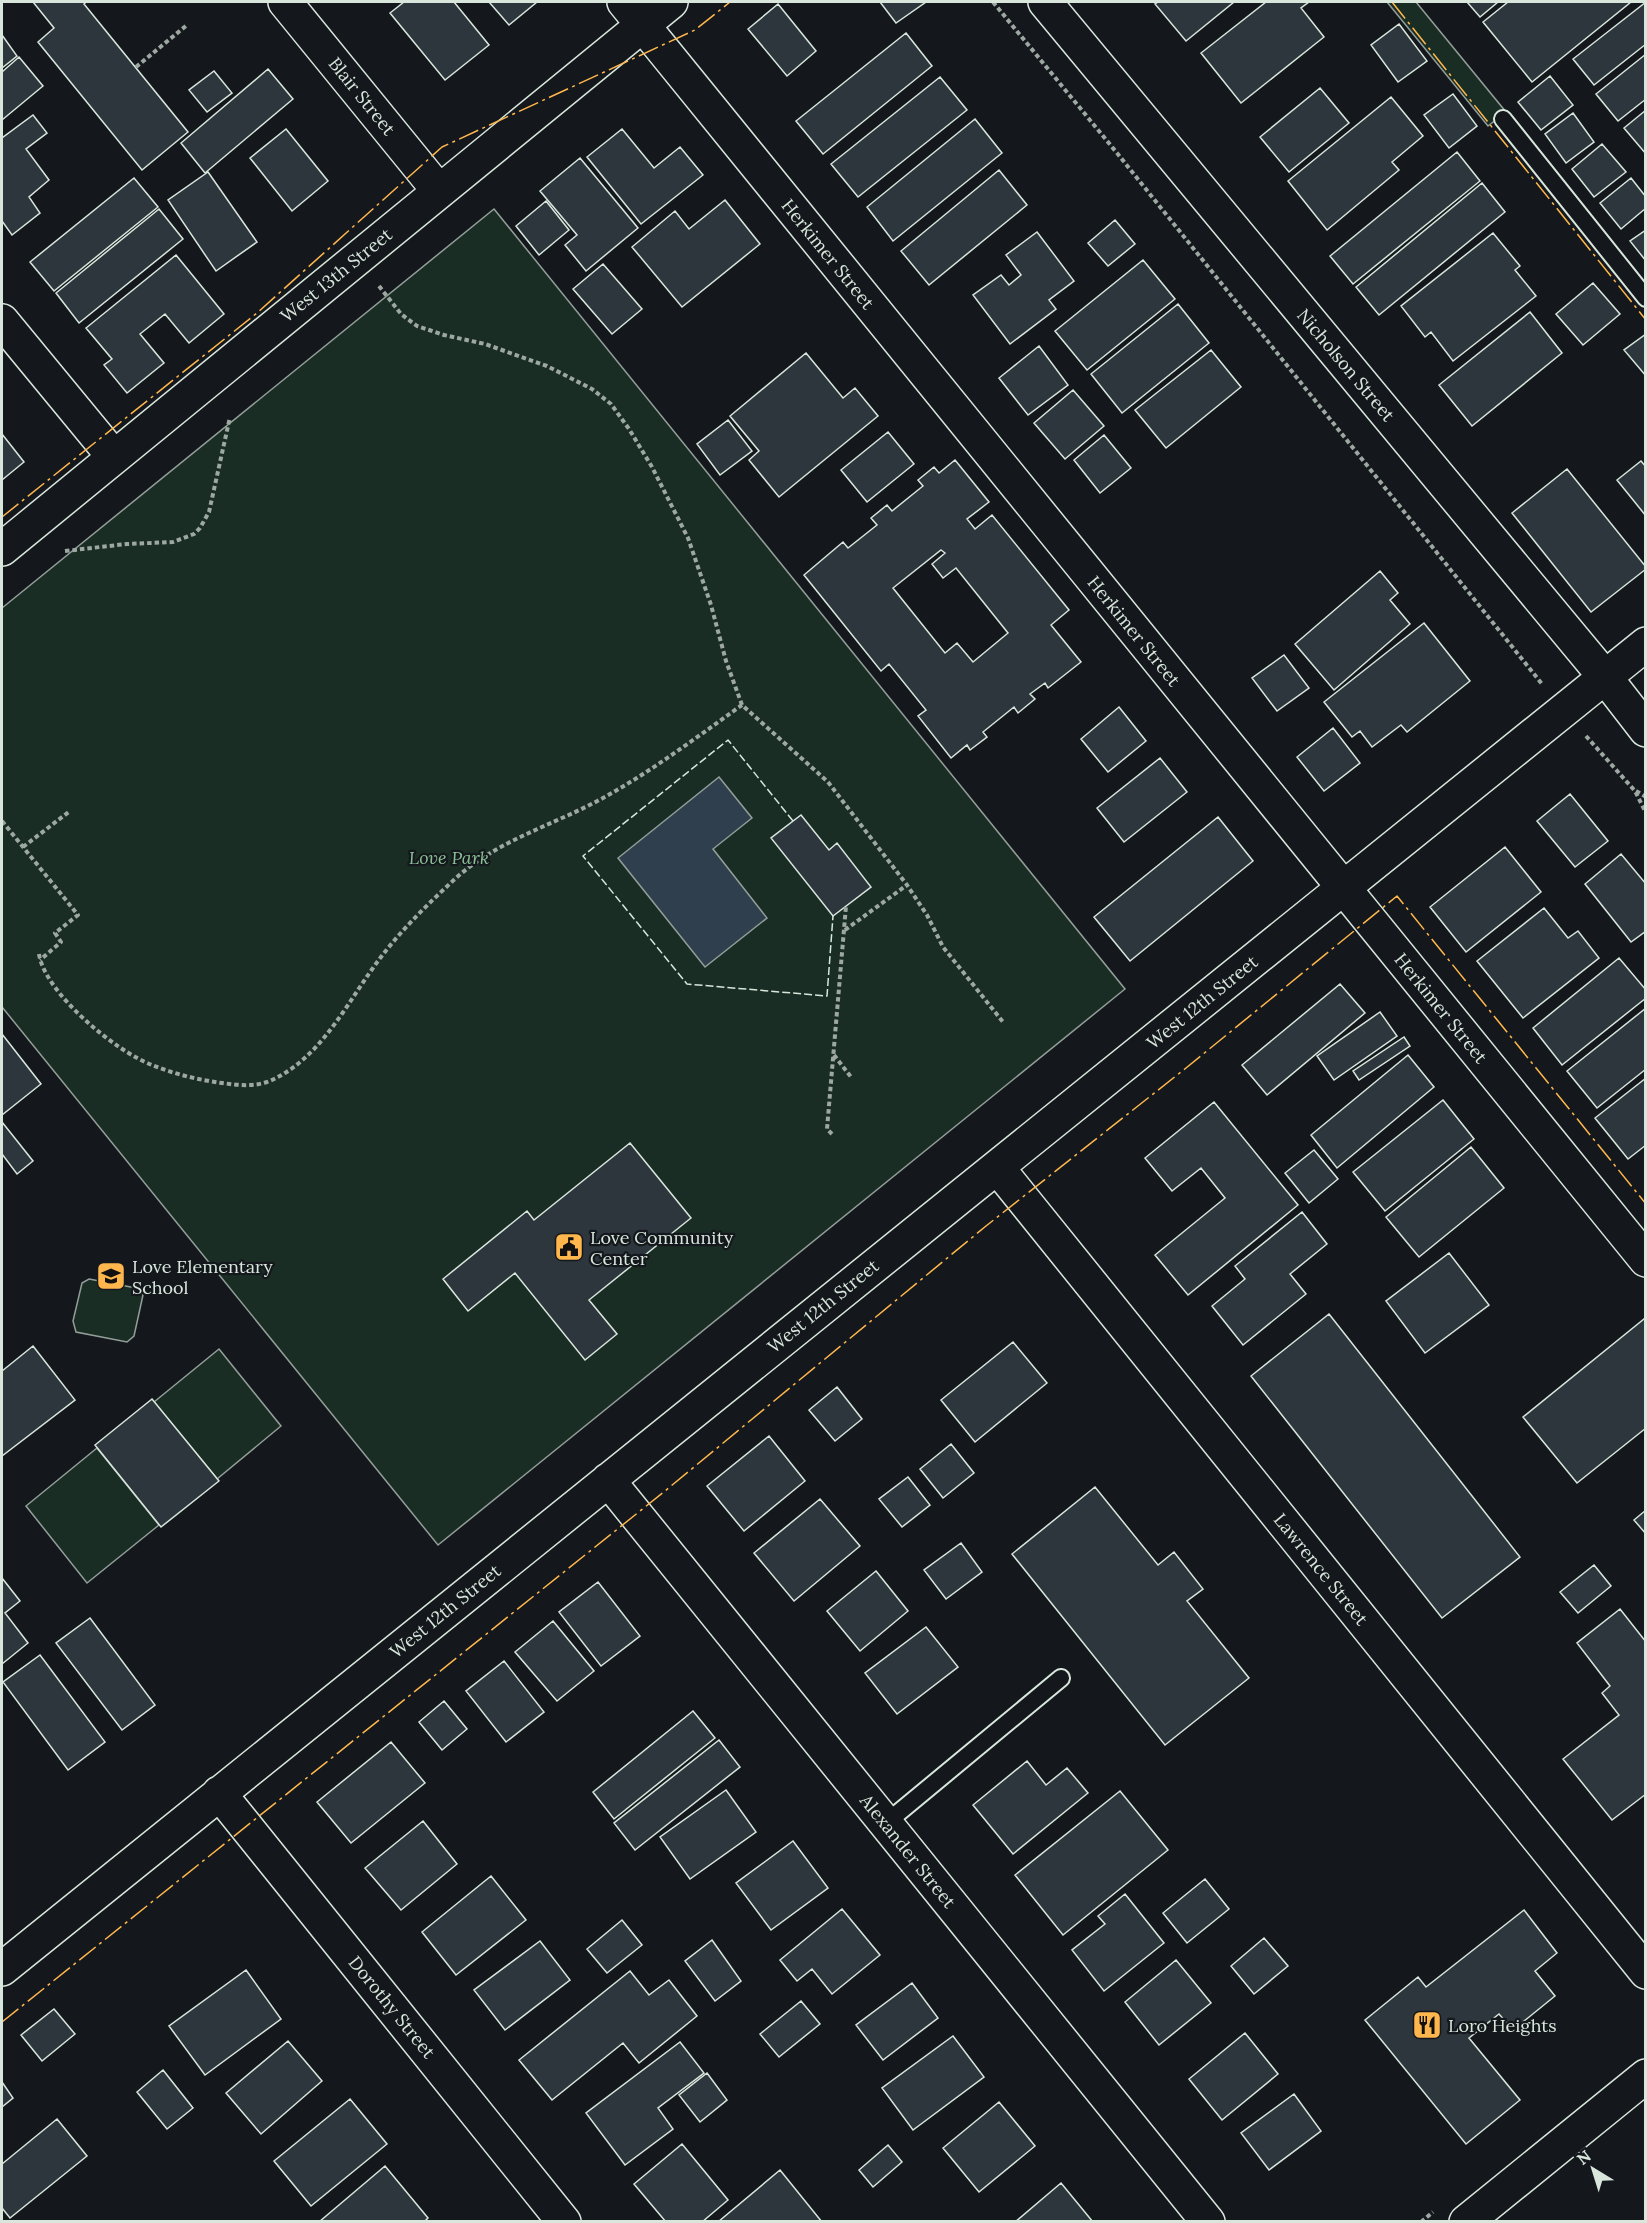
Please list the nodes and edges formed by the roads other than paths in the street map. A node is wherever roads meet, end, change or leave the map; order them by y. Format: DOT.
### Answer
graph roads {
  1 [pos="285,2"];
  2 [pos="671,2"];
  3 [pos="1045,2"];
  4 [pos="634,13"];
  5 [pos="1503,119"];
  6 [pos="439,191"];
  7 [pos="1646,298"];
  8 [pos="2,321"];
  9 [pos="114,457"];
  10 [pos="2,549"];
  11 [pos="1646,644"];
  12 [pos="1605,677"];
  13 [pos="1646,730"];
  14 [pos="1343,889"];
  15 [pos="997,1167"];
  16 [pos="1646,1260"];
  17 [pos="608,1480"];
  18 [pos="1061,1678"];
  19 [pos="219,1793"];
  20 [pos="886,1823"];
  21 [pos="2,1969"];
  22 [pos="1646,1972"];
  23 [pos="1646,2076"];
  24 [pos="564,2222"];
  25 [pos="1208,2222"];
  26 [pos="1466,2222"];
  1 -- 6 [label="street, Blair Street"];
  2 -- 4 [label="street, West 13th Street"];
  3 -- 12 [label="street, Nicholson Street"];
  4 -- 6 [label="street, West 13th Street"];
  4 -- 14 [label="street, Herkimer Street"];
  5 -- 7 [label="lane"];
  6 -- 9 [label="street, West 13th Street"];
  8 -- 9 [label="street"];
  9 -- 10 [label="street, West 13th Street"];
  11 -- 12 [label="street, West 12th Street"];
  12 -- 13 [label="street, Nicholson Street"];
  12 -- 14 [label="street, West 12th Street"];
  14 -- 15 [label="street, West 12th Street"];
  14 -- 16 [label="street, Herkimer Street"];
  15 -- 17 [label="street, West 12th Street"];
  15 -- 22 [label="street, Lawrence Street"];
  17 -- 19 [label="street, West 12th Street"];
  17 -- 20 [label="street, Alexander Street"];
  18 -- 20 [label="lane"];
  19 -- 21 [label="street, West 12th Street"];
  19 -- 24 [label="street, Dorothy Street"];
  20 -- 25 [label="street, Alexander Street"];
  23 -- 26 [label="street"];
}
